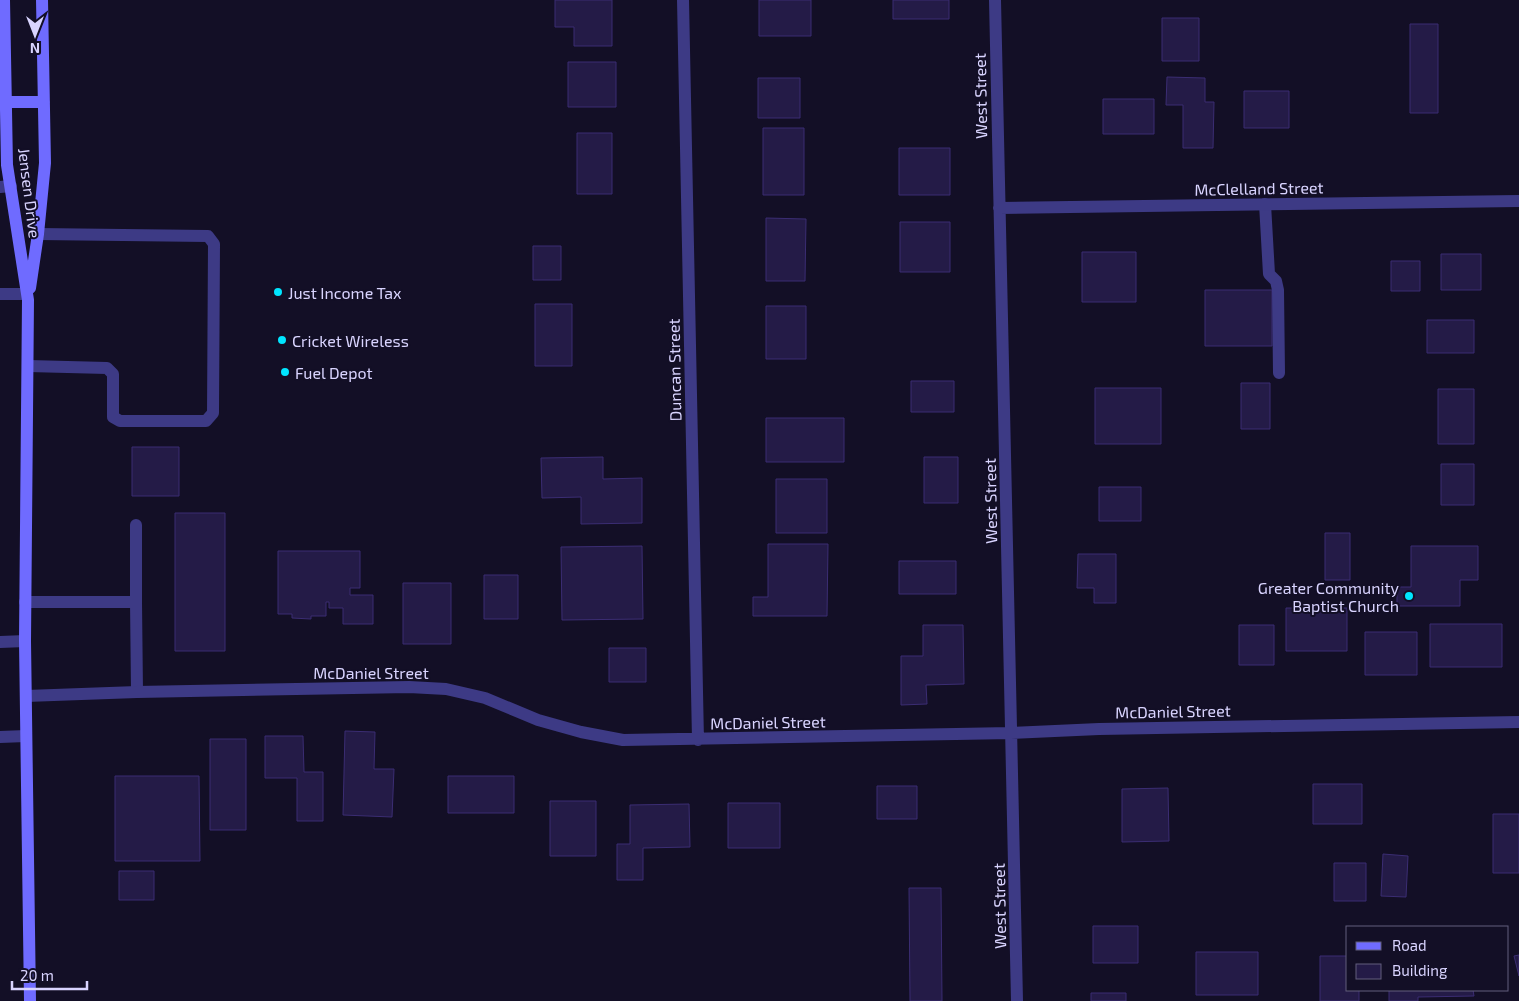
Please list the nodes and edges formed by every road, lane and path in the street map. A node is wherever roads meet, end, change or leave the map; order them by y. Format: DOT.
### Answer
graph roads {
  1 [pos="4,0"];
  2 [pos="42,0"];
  3 [pos="683,0"];
  4 [pos="995,0"];
  5 [pos="6,102"];
  6 [pos="44,102"];
  7 [pos="5,187"];
  8 [pos="1519,202"];
  9 [pos="1266,204"];
  10 [pos="999,208"];
  11 [pos="38,234"];
  12 [pos="0,294"];
  13 [pos="28,297"];
  14 [pos="28,366"];
  15 [pos="1279,373"];
  16 [pos="136,525"];
  17 [pos="25,602"];
  18 [pos="136,602"];
  19 [pos="25,641"];
  20 [pos="0,642"];
  21 [pos="137,692"];
  22 [pos="26,696"];
  23 [pos="1519,722"];
  24 [pos="1011,733"];
  25 [pos="26,736"];
  26 [pos="0,737"];
  27 [pos="698,740"];
  28 [pos="30,1001"];
  29 [pos="1018,1001"];
  1 -- 5 [label="main road, Jensen Drive"];
  2 -- 6 [label="main road, Jensen Drive"];
  3 -- 27 [label="street, Duncan Street"];
  4 -- 10 [label="street, West Street"];
  5 -- 6 [label="main road"];
  5 -- 7 [label="main road, Jensen Drive"];
  6 -- 11 [label="main road, Jensen Drive"];
  7 -- 13 [label="main road, Jensen Drive"];
  8 -- 9 [label="street, McClelland Street"];
  9 -- 10 [label="street, McClelland Street"];
  9 -- 15 [label="street"];
  10 -- 24 [label="street, West Street"];
  11 -- 13 [label="main road, Jensen Drive"];
  11 -- 14 [label="street"];
  12 -- 13 [label="street"];
  13 -- 14 [label="main road, Jensen Drive"];
  14 -- 17 [label="main road, Jensen Drive"];
  16 -- 18 [label="street"];
  17 -- 18 [label="street"];
  17 -- 19 [label="main road, Jensen Drive"];
  18 -- 21 [label="street"];
  19 -- 20 [label="street"];
  19 -- 22 [label="main road, Jensen Drive"];
  21 -- 22 [label="street, McDaniel Street"];
  21 -- 27 [label="street, McDaniel Street"];
  22 -- 25 [label="main road, Jensen Drive"];
  23 -- 24 [label="street, McDaniel Street"];
  24 -- 27 [label="street, McDaniel Street"];
  24 -- 29 [label="street, West Street"];
  25 -- 26 [label="street"];
  25 -- 28 [label="main road, Jensen Drive"];
}
